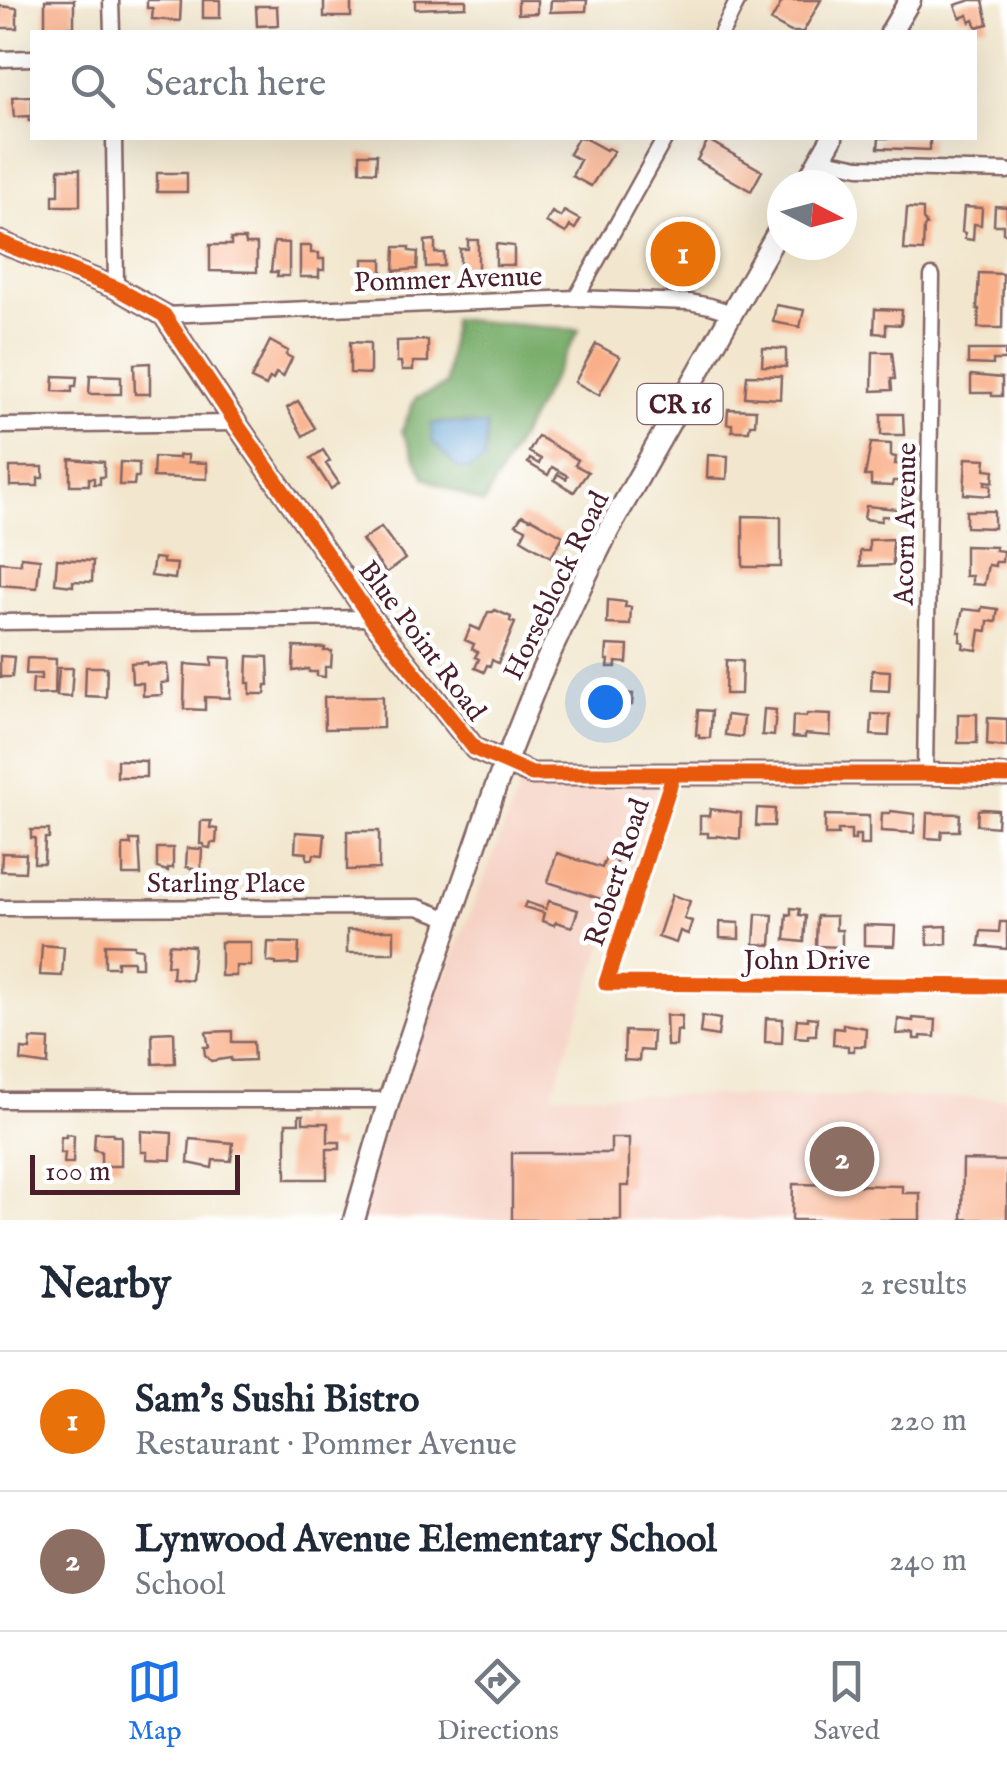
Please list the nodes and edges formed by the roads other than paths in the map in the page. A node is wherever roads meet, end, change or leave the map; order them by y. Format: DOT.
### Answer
graph roads {
  1 [pos="111,0"];
  2 [pos="738,0"];
  3 [pos="910,0"];
  4 [pos="112,30"];
  5 [pos="723,30"];
  6 [pos="892,30"];
  7 [pos="30,58"];
  8 [pos="0,59"];
  9 [pos="114,140"];
  10 [pos="664,140"];
  11 [pos="831,140"];
  12 [pos="820,159"];
  13 [pos="814,170"];
  14 [pos="1007,171"];
  15 [pos="0,242"];
  16 [pos="767,251"];
  17 [pos="932,276"];
  18 [pos="116,288"];
  19 [pos="576,298"];
  20 [pos="732,313"];
  21 [pos="164,315"];
  22 [pos="236,423"];
  23 [pos="0,426"];
  24 [pos="371,618"];
  25 [pos="0,622"];
  26 [pos="504,764"];
  27 [pos="926,774"];
  28 [pos="673,776"];
  29 [pos="1007,776"];
  30 [pos="0,908"];
  31 [pos="450,919"];
  32 [pos="606,983"];
  33 [pos="1007,986"];
  34 [pos="0,1100"];
  35 [pos="390,1100"];
  36 [pos="354,1220"];
  1 -- 4 [label="street"];
  2 -- 5 [label="street"];
  3 -- 6 [label="street"];
  7 -- 8 [label="street"];
  9 -- 18 [label="street"];
  10 -- 19 [label="street"];
  11 -- 12 [label="street"];
  12 -- 13 [label="street"];
  12 -- 14 [label="street"];
  15 -- 18 [label="street, Blue Point Road"];
  16 -- 20 [label="street, Horseblock Road / CR 16"];
  17 -- 27 [label="street, Acorn Avenue"];
  18 -- 21 [label="street, Blue Point Road"];
  19 -- 20 [label="street, Pommer Avenue"];
  19 -- 21 [label="street, Pommer Avenue"];
  20 -- 26 [label="street, Horseblock Road / CR 16"];
  21 -- 22 [label="street, Blue Point Road"];
  22 -- 23 [label="street"];
  22 -- 24 [label="street, Blue Point Road"];
  24 -- 25 [label="street"];
  24 -- 26 [label="street, Blue Point Road"];
  26 -- 28 [label="street, Blue Point Road"];
  26 -- 31 [label="street, Horseblock Road / CR 16"];
  27 -- 28 [label="street, Blue Point Road"];
  27 -- 29 [label="street, Blue Point Road"];
  28 -- 32 [label="street, Robert Road"];
  30 -- 31 [label="street, Starling Place"];
  31 -- 35 [label="street, Horseblock Road / CR 16"];
  32 -- 33 [label="street, John Drive"];
  34 -- 35 [label="street"];
  35 -- 36 [label="street, Horseblock Road / CR 16"];
}
